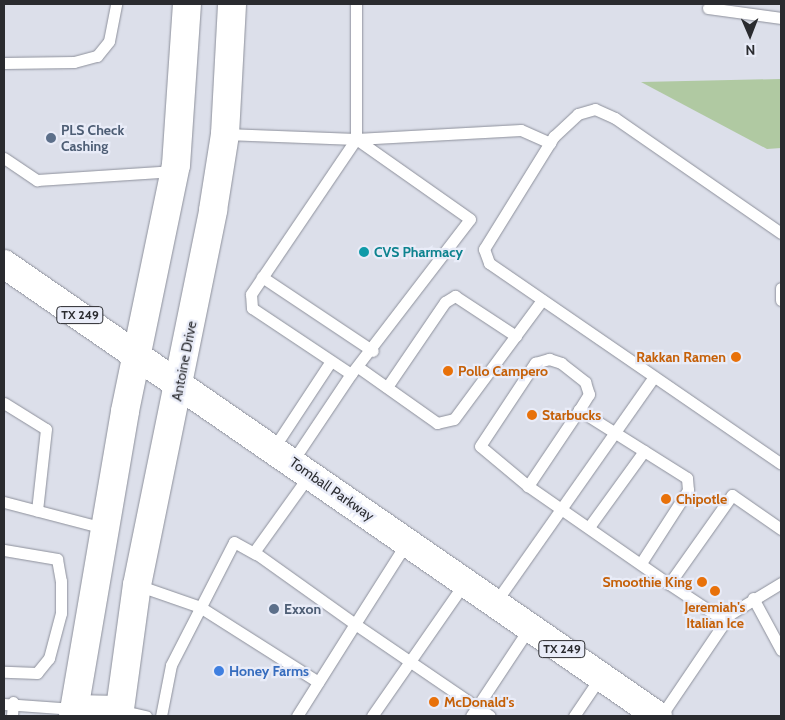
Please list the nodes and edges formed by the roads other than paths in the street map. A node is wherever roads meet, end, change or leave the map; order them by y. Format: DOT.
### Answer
graph roads {
  1 [pos="116,4"];
  2 [pos="187,4"];
  3 [pos="232,4"];
  4 [pos="356,4"];
  5 [pos="708,8"];
  6 [pos="781,18"];
  7 [pos="4,63"];
  8 [pos="225,134"];
  9 [pos="356,139"];
  10 [pos="550,144"];
  11 [pos="4,158"];
  12 [pos="175,171"];
  13 [pos="781,233"];
  14 [pos="4,264"];
  15 [pos="262,277"];
  16 [pos="781,288"];
  17 [pos="542,300"];
  18 [pos="781,300"];
  19 [pos="516,336"];
  20 [pos="373,351"];
  21 [pos="137,353"];
  22 [pos="331,361"];
  23 [pos="355,370"];
  24 [pos="654,377"];
  25 [pos="180,384"];
  26 [pos="387,387"];
  27 [pos="4,403"];
  28 [pos="579,410"];
  29 [pos="615,432"];
  30 [pos="644,451"];
  31 [pos="292,462"];
  32 [pos="781,464"];
  33 [pos="528,486"];
  34 [pos="4,502"];
  35 [pos="562,508"];
  36 [pos="37,511"];
  37 [pos="589,527"];
  38 [pos="104,528"];
  39 [pos="781,529"];
  40 [pos="407,542"];
  41 [pos="4,550"];
  42 [pos="256,554"];
  43 [pos="641,563"];
  44 [pos="466,582"];
  45 [pos="781,583"];
  46 [pos="669,584"];
  47 [pos="137,586"];
  48 [pos="753,598"];
  49 [pos="495,603"];
  50 [pos="200,607"];
  51 [pos="725,621"];
  52 [pos="355,624"];
  53 [pos="530,627"];
  54 [pos="781,650"];
  55 [pos="412,661"];
  56 [pos="4,672"];
  57 [pos="601,676"];
  58 [pos="318,682"];
  59 [pos="8,703"];
  60 [pos="474,712"];
  61 [pos="73,713"];
  62 [pos="119,713"];
  63 [pos="12,716"];
  64 [pos="146,716"];
  65 [pos="160,716"];
  66 [pos="297,716"];
  67 [pos="372,716"];
  68 [pos="490,716"];
  69 [pos="574,716"];
  70 [pos="660,716"];
  1 -- 7 [label="lane"];
  2 -- 12 [label="main road"];
  3 -- 8 [label="main road, Antoine Drive"];
  4 -- 9 [label="lane"];
  5 -- 6 [label="lane"];
  8 -- 9 [label="lane"];
  8 -- 25 [label="main road, Antoine Drive"];
  9 -- 10 [label="lane"];
  9 -- 15 [label="lane"];
  9 -- 20 [label="lane"];
  10 -- 13 [label="lane"];
  10 -- 17 [label="lane"];
  11 -- 12 [label="lane"];
  12 -- 21 [label="main road"];
  14 -- 21 [label="main road, Tomball Parkway / TX 249"];
  15 -- 20 [label="lane"];
  15 -- 22 [label="lane"];
  16 -- 18 [label="lane"];
  17 -- 19 [label="lane"];
  17 -- 24 [label="lane"];
  19 -- 26 [label="lane"];
  19 -- 26 [label="lane"];
  20 -- 23 [label="lane"];
  21 -- 25 [label="main road, Tomball Parkway / TX 249"];
  21 -- 38 [label="main road"];
  22 -- 23 [label="lane"];
  22 -- 31 [label="lane"];
  23 -- 26 [label="lane"];
  23 -- 31 [label="lane"];
  24 -- 29 [label="lane"];
  24 -- 32 [label="lane"];
  25 -- 31 [label="main road, Tomball Parkway / TX 249"];
  25 -- 47 [label="main road, Antoine Drive"];
  27 -- 36 [label="lane"];
  28 -- 29 [label="lane"];
  28 -- 33 [label="lane"];
  28 -- 33 [label="lane"];
  29 -- 30 [label="lane"];
  29 -- 35 [label="lane"];
  30 -- 37 [label="lane"];
  30 -- 43 [label="lane"];
  31 -- 40 [label="main road, Tomball Parkway / TX 249"];
  31 -- 42 [label="lane"];
  33 -- 35 [label="lane"];
  34 -- 36 [label="lane"];
  35 -- 37 [label="lane"];
  35 -- 49 [label="lane"];
  36 -- 38 [label="lane"];
  37 -- 43 [label="lane"];
  38 -- 61 [label="main road"];
  39 -- 46 [label="lane"];
  40 -- 44 [label="main road, Tomball Parkway / TX 249"];
  40 -- 52 [label="lane"];
  41 -- 56 [label="lane"];
  42 -- 50 [label="lane"];
  42 -- 52 [label="lane"];
  43 -- 46 [label="lane"];
  44 -- 49 [label="main road, Tomball Parkway / TX 249"];
  44 -- 55 [label="lane"];
  45 -- 48 [label="lane"];
  46 -- 51 [label="lane"];
  47 -- 50 [label="lane"];
  47 -- 62 [label="main road, Antoine Drive"];
  48 -- 51 [label="lane"];
  48 -- 54 [label="lane"];
  49 -- 53 [label="main road, Tomball Parkway / TX 249"];
  50 -- 58 [label="lane"];
  50 -- 65 [label="lane"];
  51 -- 70 [label="lane"];
  52 -- 55 [label="lane"];
  52 -- 58 [label="lane"];
  53 -- 57 [label="main road, Tomball Parkway / TX 249"];
  53 -- 60 [label="lane"];
  55 -- 60 [label="lane"];
  55 -- 67 [label="lane"];
  57 -- 69 [label="lane"];
  57 -- 70 [label="main road, Tomball Parkway / TX 249"];
  58 -- 66 [label="lane"];
  59 -- 61 [label="lane"];
  59 -- 63 [label="lane"];
  60 -- 68 [label="lane"];
  61 -- 62 [label="main road"];
  62 -- 64 [label="lane"];
}
